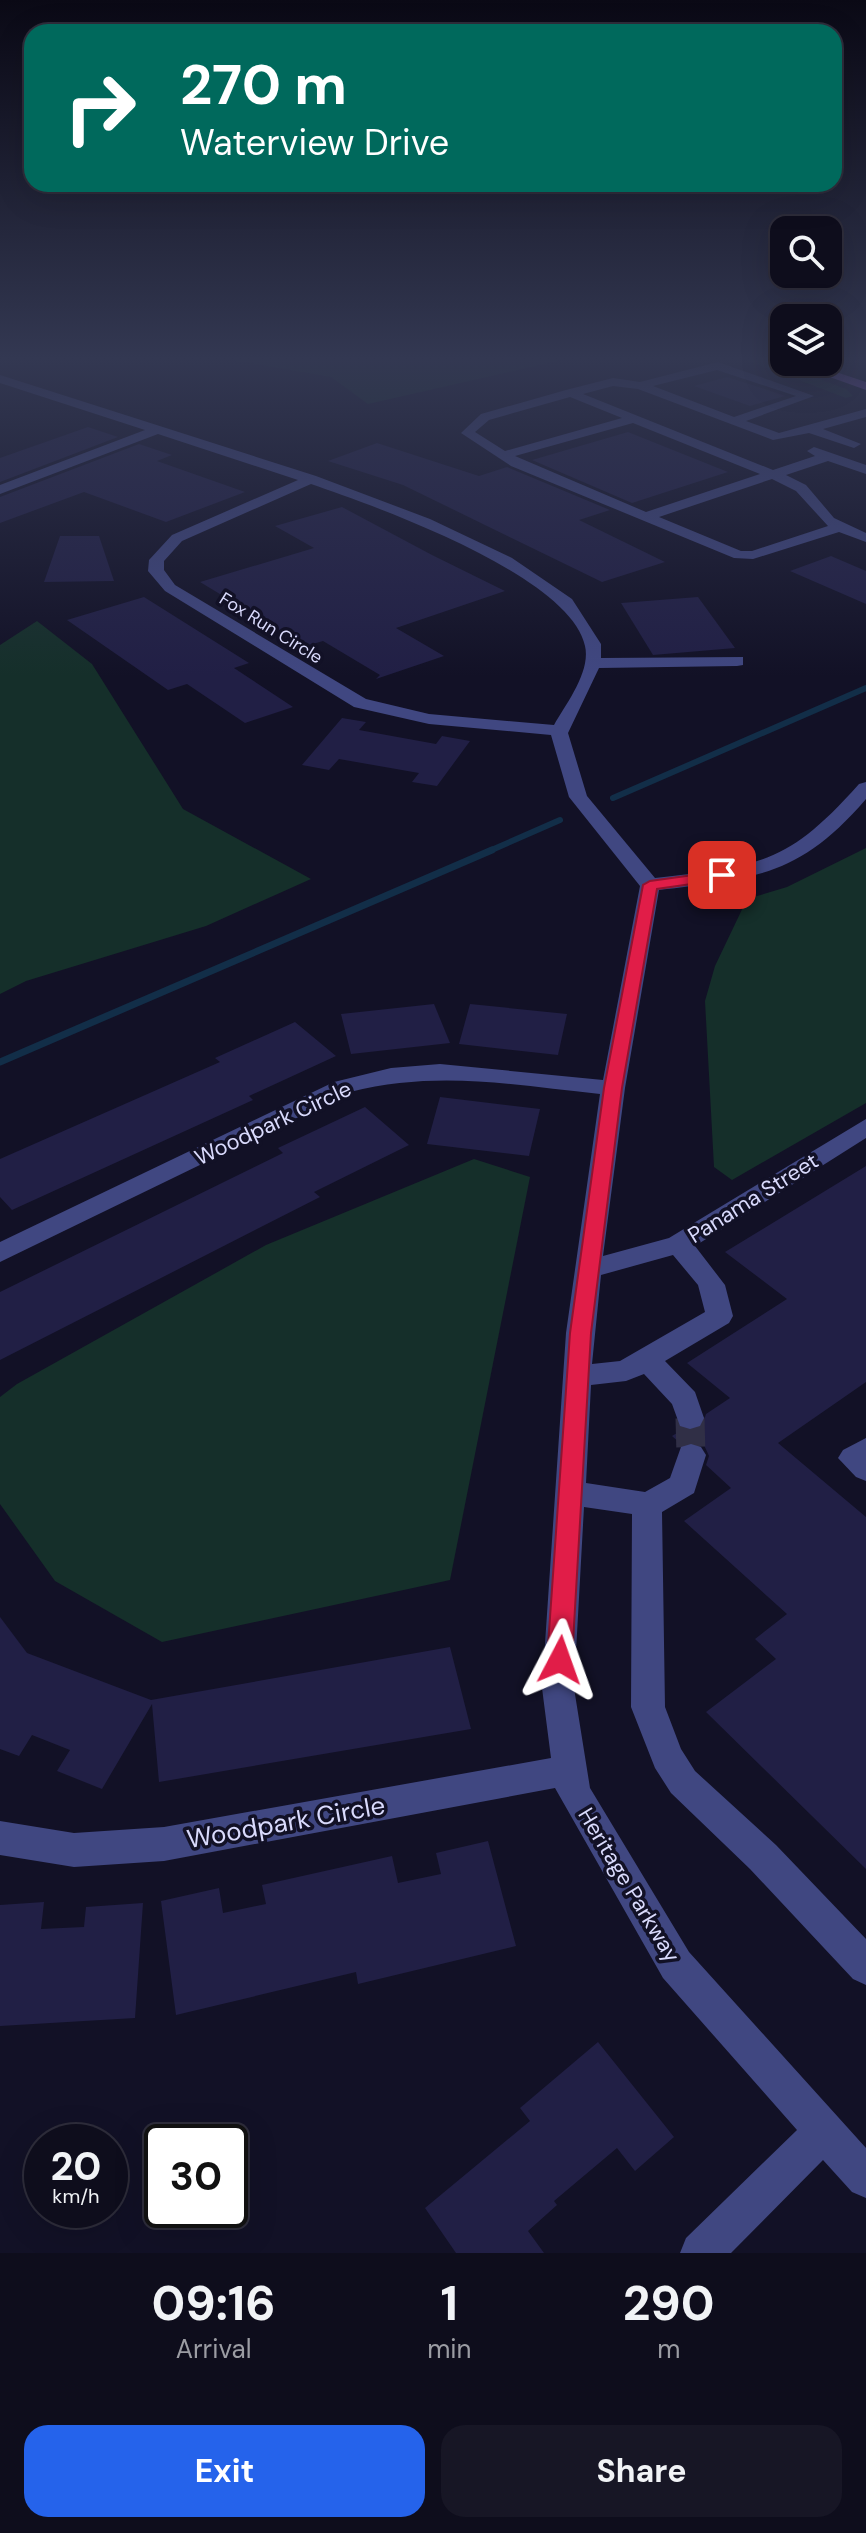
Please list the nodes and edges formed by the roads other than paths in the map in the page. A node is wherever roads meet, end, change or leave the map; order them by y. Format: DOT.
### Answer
graph roads {
  1 [pos="65,465"];
  2 [pos="266,465"];
  3 [pos="521,465"];
  4 [pos="751,465"];
  5 [pos="798,465"];
  6 [pos="773,474"];
  7 [pos="311,479"];
  8 [pos="0,490"];
  9 [pos="647,516"];
  10 [pos="840,527"];
  11 [pos="866,538"];
  12 [pos="737,661"];
  13 [pos="594,663"];
  14 [pos="560,731"];
  15 [pos="866,788"];
  16 [pos="650,885"];
  17 [pos="613,1088"];
  18 [pos="866,1127"];
  19 [pos="678,1245"];
  20 [pos="0,1253"];
  21 [pos="589,1269"];
  22 [pos="647,1359"];
  23 [pos="578,1376"];
  24 [pos="690,1418"];
  25 [pos="866,1449"];
  26 [pos="691,1455"];
  27 [pos="866,1469"];
  28 [pos="570,1493"];
  29 [pos="645,1507"];
  30 [pos="570,1770"];
  31 [pos="0,1838"];
  32 [pos="866,1966"];
  33 [pos="823,2132"];
  34 [pos="866,2178"];
  35 [pos="701,2253"];
  1 -- 8 [label="street"];
  2 -- 7 [label="street"];
  3 -- 9 [label="street"];
  4 -- 6 [label="street"];
  5 -- 6 [label="street"];
  6 -- 9 [label="street"];
  6 -- 10 [label="street"];
  7 -- 13 [label="street"];
  7 -- 14 [label="street, Fox Run Circle"];
  9 -- 10 [label="street"];
  10 -- 11 [label="street"];
  12 -- 13 [label="street"];
  13 -- 14 [label="street"];
  14 -- 16 [label="street"];
  15 -- 16 [label="street"];
  16 -- 17 [label="street, Heritage Parkway"];
  17 -- 20 [label="street, Woodpark Circle"];
  17 -- 21 [label="street, Heritage Parkway"];
  18 -- 19 [label="street, Panama Street"];
  19 -- 21 [label="street, Panama Street"];
  19 -- 22 [label="street"];
  21 -- 23 [label="street, Heritage Parkway"];
  22 -- 23 [label="street"];
  22 -- 24 [label="street"];
  23 -- 28 [label="street, Heritage Parkway"];
  25 -- 27 [label="street"];
  26 -- 29 [label="street"];
  28 -- 29 [label="street"];
  28 -- 30 [label="street, Heritage Parkway"];
  29 -- 32 [label="street"];
  30 -- 31 [label="street, Woodpark Circle"];
  30 -- 33 [label="street, Heritage Parkway"];
  33 -- 34 [label="street, Heritage Parkway"];
  33 -- 35 [label="street"];
}
